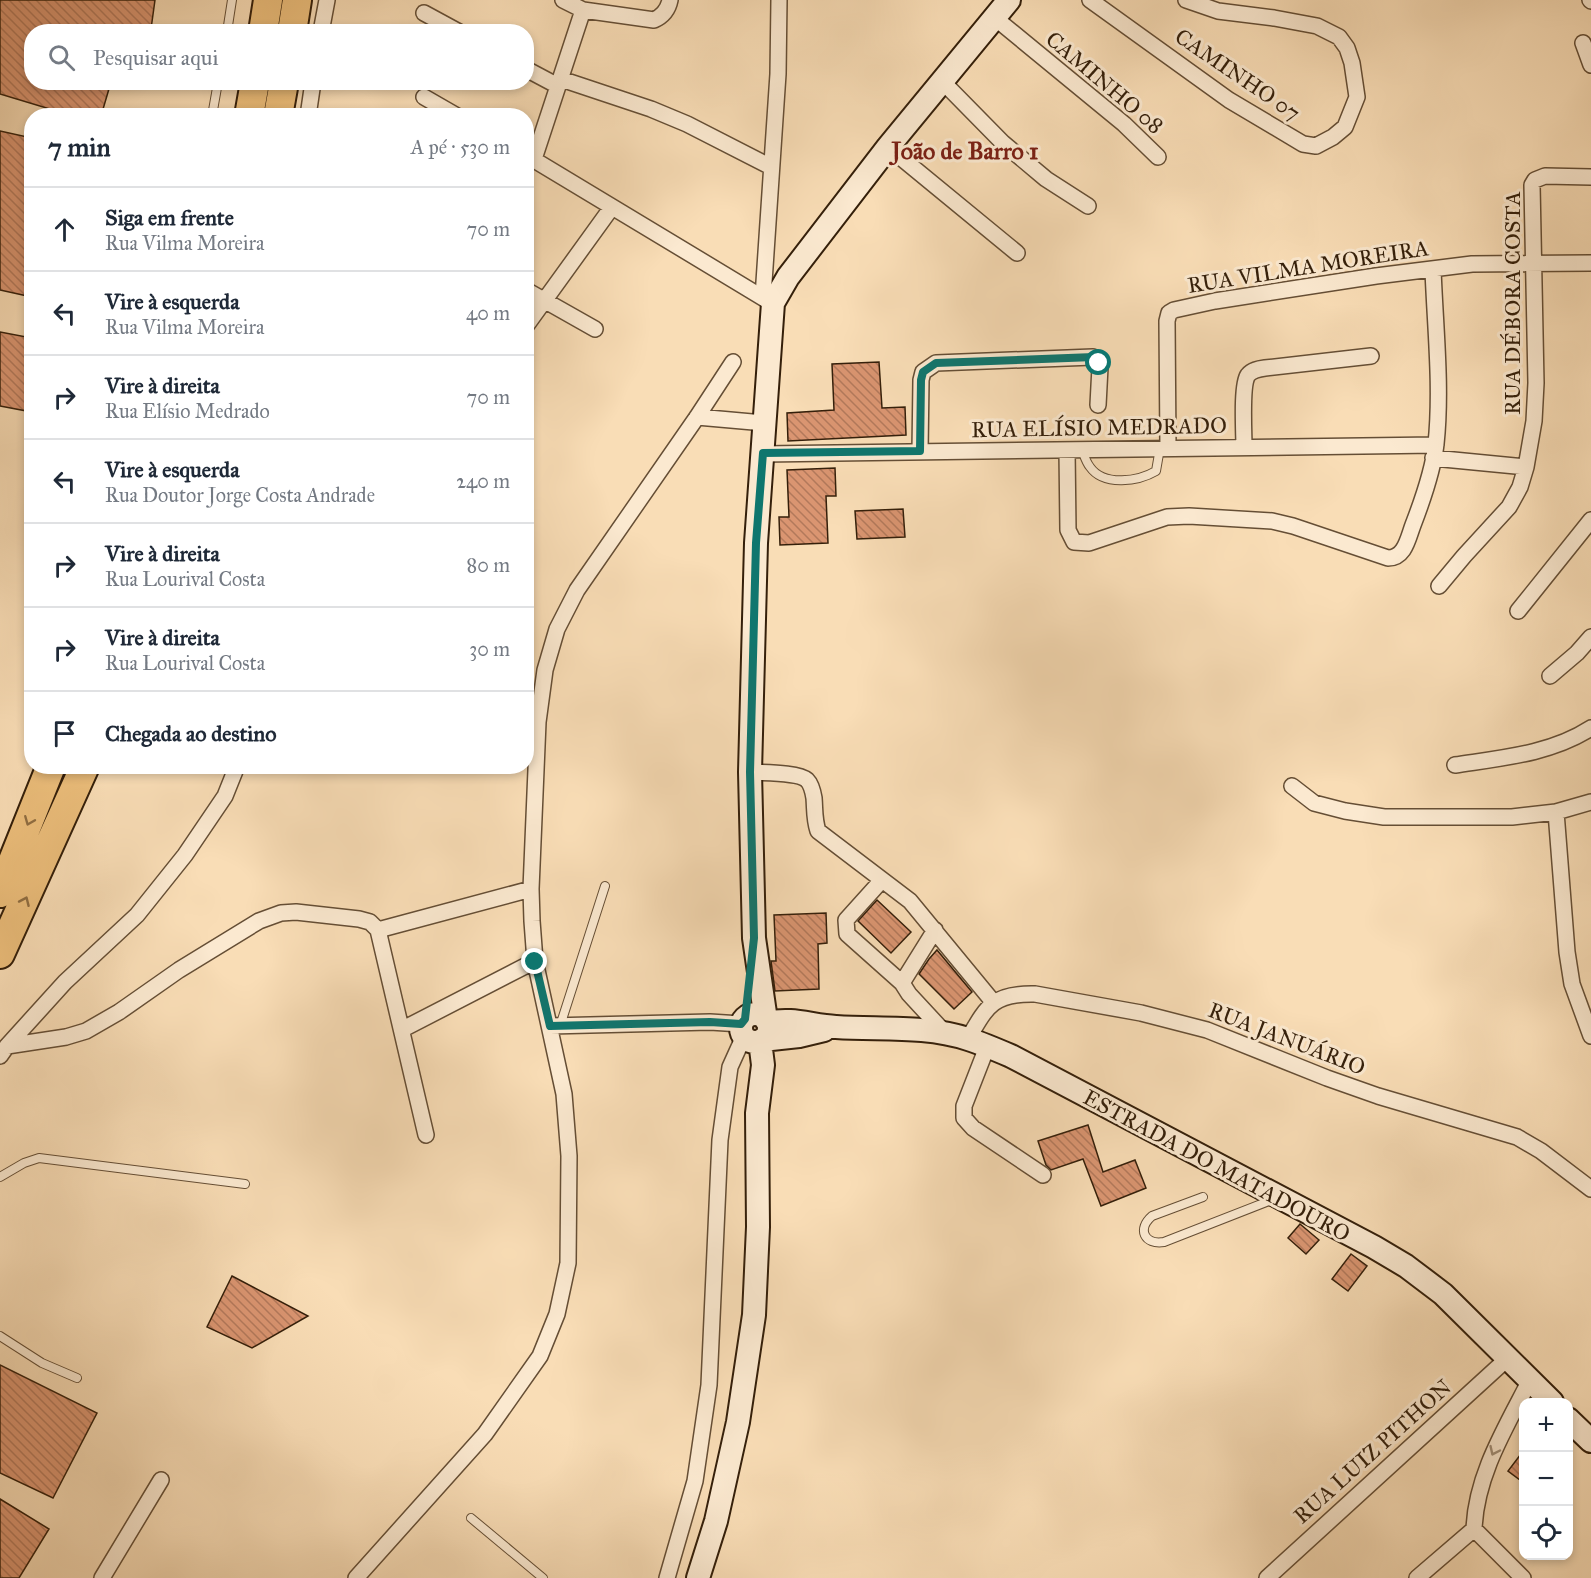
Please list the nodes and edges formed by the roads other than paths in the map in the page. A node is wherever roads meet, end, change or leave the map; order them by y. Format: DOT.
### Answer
graph roads {
  1 [pos="232,0"];
  2 [pos="268,0"];
  3 [pos="297,0"];
  4 [pos="327,0"];
  5 [pos="563,0"];
  6 [pos="669,0"];
  7 [pos="779,0"];
  8 [pos="1090,0"];
  9 [pos="1186,0"];
  10 [pos="1001,9"];
  11 [pos="584,10"];
  12 [pos="424,13"];
  13 [pos="228,24"];
  14 [pos="264,24"];
  15 [pos="293,24"];
  16 [pos="322,24"];
  17 [pos="444,24"];
  18 [pos="1582,43"];
  19 [pos="1591,65"];
  20 [pos="534,72"];
  21 [pos="942,81"];
  22 [pos="559,83"];
  23 [pos="217,90"];
  24 [pos="254,90"];
  25 [pos="283,90"];
  26 [pos="312,90"];
  27 [pos="424,97"];
  28 [pos="213,108"];
  29 [pos="250,108"];
  30 [pos="279,108"];
  31 [pos="309,108"];
  32 [pos="443,108"];
  33 [pos="534,147"];
  34 [pos="888,147"];
  35 [pos="1158,157"];
  36 [pos="534,159"];
  37 [pos="771,167"];
  38 [pos="1591,177"];
  39 [pos="1088,206"];
  40 [pos="612,207"];
  41 [pos="1017,253"];
  42 [pos="1534,263"];
  43 [pos="1591,263"];
  44 [pos="1433,269"];
  45 [pos="534,294"];
  46 [pos="544,300"];
  47 [pos="768,300"];
  48 [pos="534,314"];
  49 [pos="595,329"];
  50 [pos="1371,356"];
  51 [pos="733,362"];
  52 [pos="1098,405"];
  53 [pos="698,417"];
  54 [pos="765,423"];
  55 [pos="1244,447"];
  56 [pos="1164,448"];
  57 [pos="1074,450"];
  58 [pos="920,451"];
  59 [pos="1434,452"];
  60 [pos="763,453"];
  61 [pos="1526,467"];
  62 [pos="1591,520"];
  63 [pos="1439,586"];
  64 [pos="1518,611"];
  65 [pos="1591,637"];
  66 [pos="1550,676"];
  67 [pos="1591,728"];
  68 [pos="1455,765"];
  69 [pos="750,772"];
  70 [pos="48,774"];
  71 [pos="81,774"];
  72 [pos="234,774"];
  73 [pos="1292,786"];
  74 [pos="1591,802"];
  75 [pos="1556,812"];
  76 [pos="882,880"];
  77 [pos="605,886"];
  78 [pos="531,889"];
  79 [pos="0,893"];
  80 [pos="378,930"];
  81 [pos="935,930"];
  82 [pos="0,954"];
  83 [pos="535,962"];
  84 [pos="902,982"];
  85 [pos="994,1003"];
  86 [pos="555,1026"];
  87 [pos="1590,1027"];
  88 [pos="402,1029"];
  89 [pos="754,1030"];
  90 [pos="946,1034"];
  91 [pos="978,1043"];
  92 [pos="3,1051"];
  93 [pos="426,1135"];
  94 [pos="1043,1175"];
  95 [pos="0,1177"];
  96 [pos="245,1184"];
  97 [pos="1591,1189"];
  98 [pos="1203,1197"];
  99 [pos="1278,1198"];
  100 [pos="0,1336"];
  101 [pos="1508,1358"];
  102 [pos="77,1378"];
  103 [pos="1530,1380"];
  104 [pos="1548,1398"];
  105 [pos="1573,1423"];
  106 [pos="1591,1441"];
  107 [pos="161,1480"];
  108 [pos="471,1518"];
  109 [pos="1474,1529"];
  110 [pos="102,1578"];
  111 [pos="356,1578"];
  112 [pos="543,1578"];
  113 [pos="668,1578"];
  114 [pos="698,1578"];
  115 [pos="1267,1578"];
  116 [pos="1417,1578"];
  117 [pos="1523,1578"];
  1 -- 13 [label="lane"];
  2 -- 14 [label="highway"];
  3 -- 15 [label="highway"];
  4 -- 16 [label="street"];
  5 -- 11 [label="street"];
  6 -- 11 [label="street"];
  7 -- 37 [label="street"];
  8 -- 9 [label="street, CAMINHO 07"];
  10 -- 21 [label="main road"];
  10 -- 35 [label="street, CAMINHO 08"];
  11 -- 22 [label="street"];
  12 -- 17 [label="street"];
  18 -- 19 [label="street"];
  20 -- 22 [label="street"];
  21 -- 34 [label="main road"];
  21 -- 39 [label="street"];
  22 -- 33 [label="street"];
  22 -- 37 [label="street"];
  23 -- 28 [label="lane"];
  24 -- 29 [label="highway"];
  25 -- 30 [label="highway"];
  26 -- 31 [label="street"];
  27 -- 32 [label="street"];
  34 -- 41 [label="street"];
  34 -- 47 [label="main road"];
  36 -- 40 [label="street"];
  37 -- 47 [label="street"];
  38 -- 42 [label="street, RUA DÉBORA COSTA"];
  40 -- 46 [label="street"];
  40 -- 47 [label="street"];
  42 -- 43 [label="street, RUA VILMA MOREIRA"];
  42 -- 44 [label="street, RUA VILMA MOREIRA"];
  42 -- 61 [label="street, RUA DÉBORA COSTA"];
  44 -- 56 [label="street, RUA VILMA MOREIRA"];
  44 -- 59 [label="street"];
  45 -- 46 [label="street"];
  46 -- 48 [label="street"];
  46 -- 49 [label="street"];
  47 -- 54 [label="main road"];
  50 -- 55 [label="street"];
  51 -- 53 [label="street"];
  52 -- 58 [label="street"];
  53 -- 54 [label="street"];
  53 -- 78 [label="street"];
  54 -- 60 [label="main road"];
  55 -- 56 [label="street, RUA ELÍSIO MEDRADO"];
  55 -- 59 [label="street, RUA ELÍSIO MEDRADO"];
  56 -- 57 [label="street, RUA ELÍSIO MEDRADO"];
  56 -- 57 [label="lane"];
  57 -- 58 [label="street, RUA ELÍSIO MEDRADO"];
  57 -- 59 [label="street"];
  58 -- 60 [label="street, RUA ELÍSIO MEDRADO"];
  59 -- 61 [label="street, RUA ELÍSIO MEDRADO"];
  60 -- 69 [label="main road"];
  61 -- 63 [label="street, RUA DÉBORA COSTA"];
  62 -- 64 [label="street"];
  65 -- 66 [label="street"];
  67 -- 68 [label="street"];
  69 -- 76 [label="street"];
  69 -- 89 [label="main road"];
  70 -- 79 [label="highway, one-way"];
  82 -- 71 [label="highway, one-way"];
  72 -- 92 [label="street"];
  73 -- 75 [label="street"];
  74 -- 75 [label="street"];
  75 -- 87 [label="street"];
  76 -- 81 [label="street"];
  76 -- 84 [label="street"];
  77 -- 86 [label="lane"];
  78 -- 80 [label="street"];
  78 -- 83 [label="street"];
  80 -- 88 [label="street"];
  80 -- 92 [label="street"];
  81 -- 84 [label="street"];
  81 -- 85 [label="street"];
  83 -- 86 [label="street"];
  83 -- 88 [label="street"];
  84 -- 90 [label="street"];
  85 -- 91 [label="street"];
  85 -- 97 [label="street, RUA JANUÁRIO"];
  86 -- 89 [label="street"];
  86 -- 111 [label="street"];
  88 -- 93 [label="street"];
  89 -- 90 [label="main road, ESTRADA DO MATADOURO"];
  89 -- 113 [label="street"];
  89 -- 114 [label="main road"];
  90 -- 91 [label="main road, ESTRADA DO MATADOURO"];
  91 -- 94 [label="street"];
  91 -- 99 [label="main road, ESTRADA DO MATADOURO"];
  95 -- 96 [label="lane"];
  98 -- 99 [label="lane"];
  99 -- 101 [label="main road, ESTRADA DO MATADOURO"];
  100 -- 102 [label="lane"];
  101 -- 103 [label="main road, ESTRADA DO MATADOURO"];
  101 -- 115 [label="street, RUA LUIZ PITHON"];
  103 -- 104 [label="main road, ESTRADA DO MATADOURO"];
  103 -- 109 [label="street, one-way"];
  105 -- 106 [label="main road"];
  107 -- 110 [label="street"];
  108 -- 112 [label="lane"];
  109 -- 116 [label="street"];
  109 -- 117 [label="street"];
}
